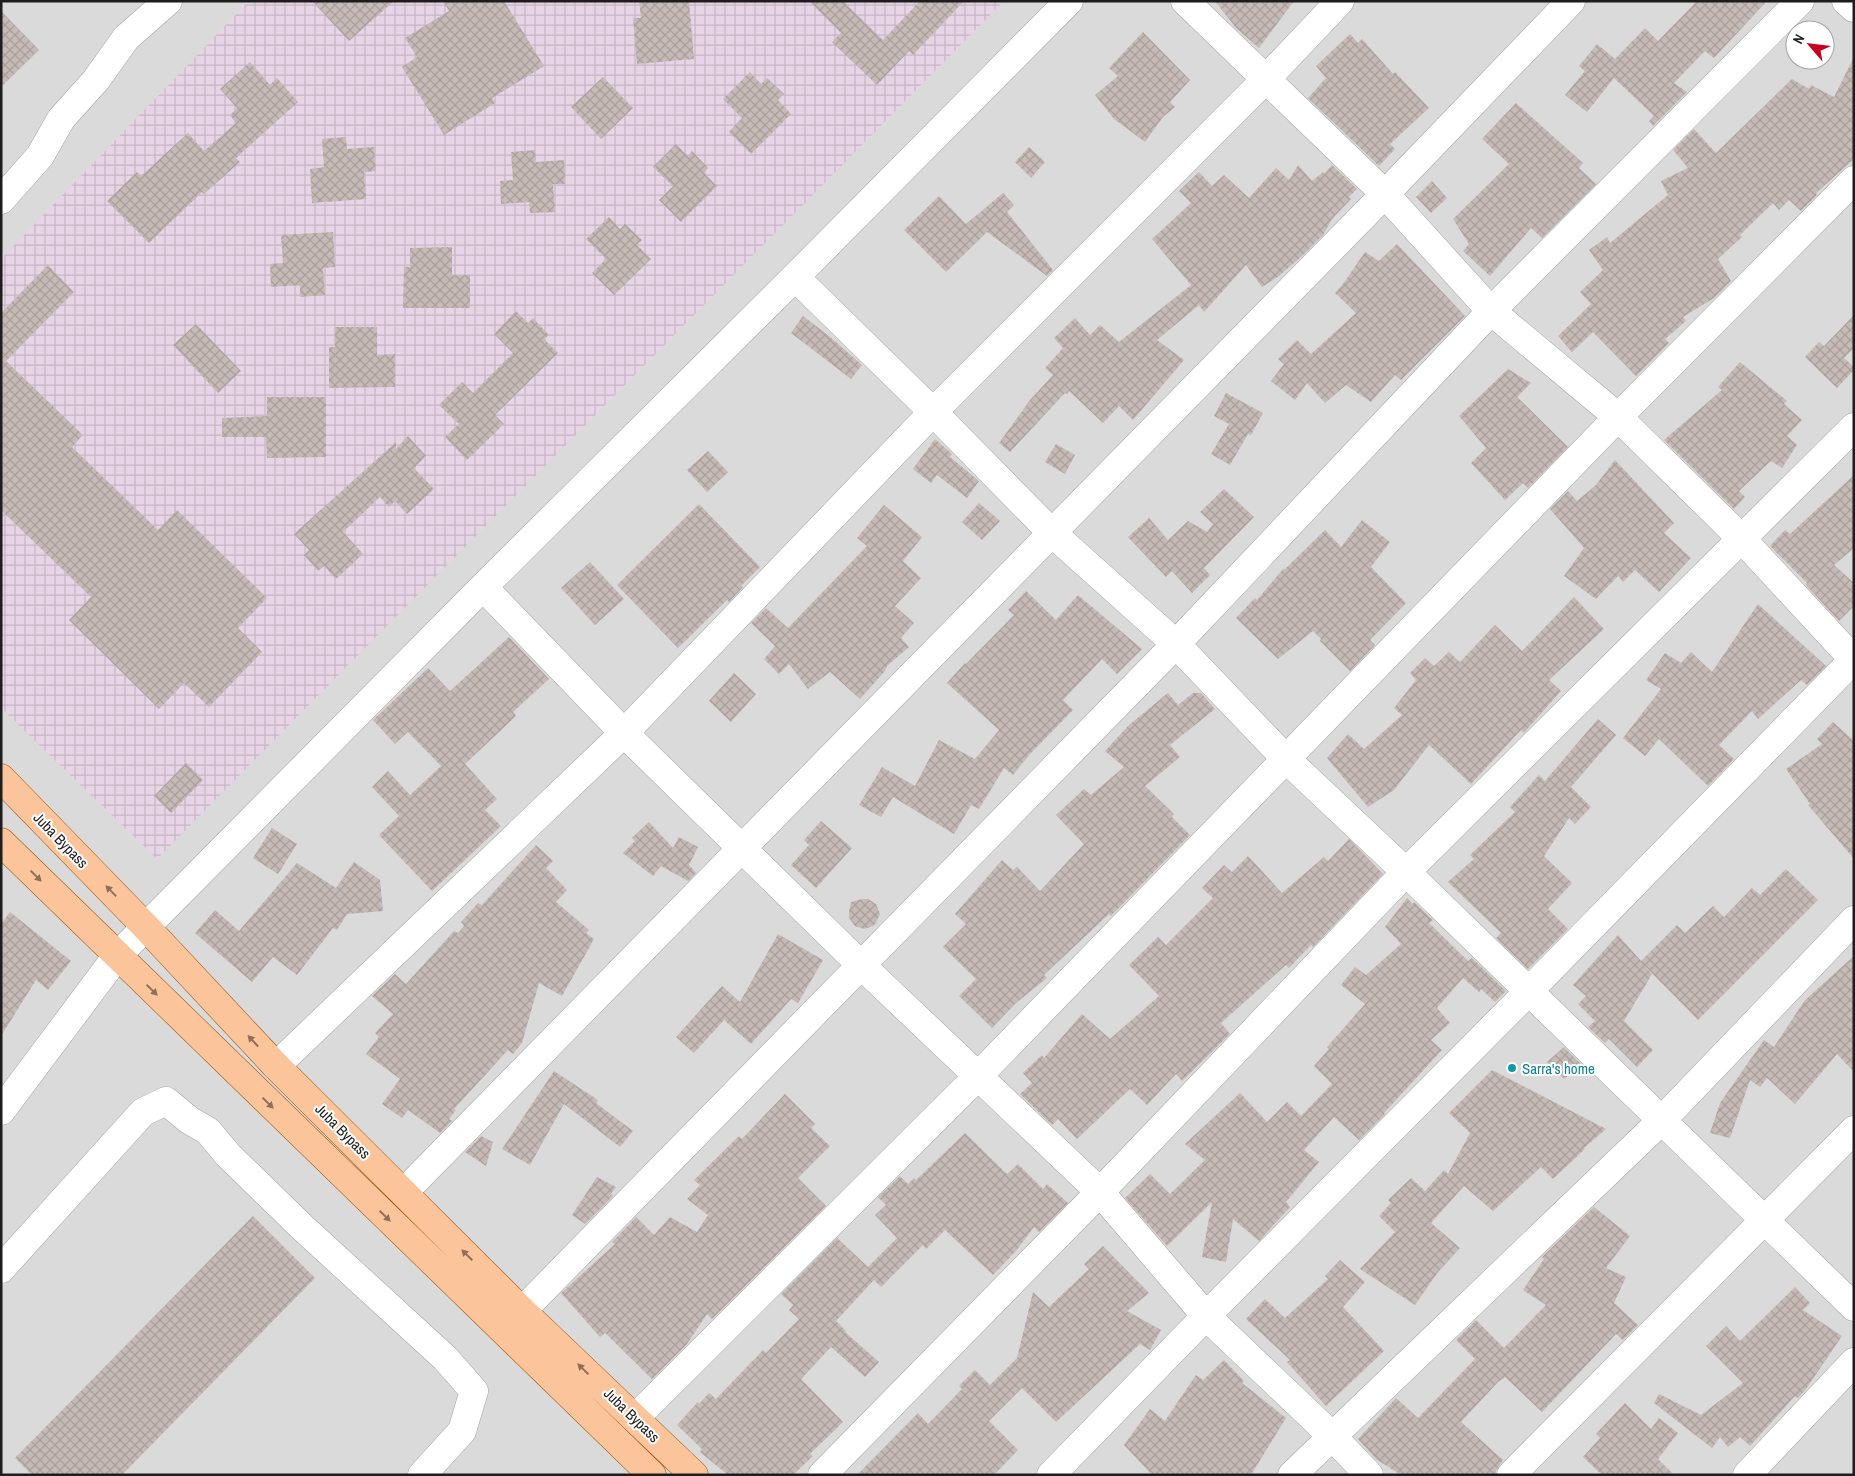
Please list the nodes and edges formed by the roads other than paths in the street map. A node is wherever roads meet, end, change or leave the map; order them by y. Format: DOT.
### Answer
graph roads {
  1 [pos="168,1"];
  2 [pos="1069,1"];
  3 [pos="1185,1"];
  4 [pos="1340,1"];
  5 [pos="1570,1"];
  6 [pos="1800,1"];
  7 [pos="1846,1"];
  8 [pos="1854,8"];
  9 [pos="1266,78"];
  10 [pos="1854,180"];
  11 [pos="1385,194"];
  12 [pos="1,200"];
  13 [pos="795,278"];
  14 [pos="1491,311"];
  15 [pos="933,412"];
  16 [pos="1618,417"];
  17 [pos="1854,427"];
  18 [pos="1051,532"];
  19 [pos="1742,539"];
  20 [pos="484,587"];
  21 [pos="1176,644"];
  22 [pos="1854,660"];
  23 [pos="624,733"];
  24 [pos="1285,758"];
  25 [pos="1,778"];
  26 [pos="1,842"];
  27 [pos="741,847"];
  28 [pos="1406,872"];
  29 [pos="1854,920"];
  30 [pos="145,926"];
  31 [pos="116,956"];
  32 [pos="861,965"];
  33 [pos="1529,991"];
  34 [pos="276,1066"];
  35 [pos="978,1076"];
  36 [pos="1,1111"];
  37 [pos="1662,1120"];
  38 [pos="1854,1130"];
  39 [pos="404,1192"];
  40 [pos="1100,1192"];
  41 [pos="1764,1220"];
  42 [pos="1,1268"];
  43 [pos="1854,1307"];
  44 [pos="522,1311"];
  45 [pos="1206,1316"];
  46 [pos="1854,1362"];
  47 [pos="635,1418"];
  48 [pos="1331,1435"];
  49 [pos="422,1475"];
  50 [pos="652,1475"];
  51 [pos="694,1475"];
  52 [pos="822,1475"];
  53 [pos="1051,1475"];
  54 [pos="1292,1475"];
  55 [pos="1369,1475"];
  56 [pos="1511,1475"];
  57 [pos="1747,1475"];
  1 -- 12 [label="street"];
  2 -- 13 [label="street"];
  3 -- 9 [label="street"];
  4 -- 9 [label="street"];
  5 -- 11 [label="street"];
  6 -- 14 [label="street"];
  7 -- 8 [label="street"];
  9 -- 11 [label="street"];
  9 -- 15 [label="street"];
  10 -- 16 [label="street"];
  11 -- 14 [label="street"];
  11 -- 18 [label="street"];
  13 -- 15 [label="street"];
  13 -- 20 [label="street"];
  14 -- 16 [label="street"];
  14 -- 21 [label="street"];
  15 -- 18 [label="street"];
  15 -- 23 [label="street"];
  16 -- 19 [label="street"];
  16 -- 24 [label="street"];
  17 -- 19 [label="street"];
  18 -- 21 [label="street"];
  18 -- 27 [label="street"];
  19 -- 22 [label="street"];
  19 -- 28 [label="street"];
  20 -- 23 [label="street"];
  20 -- 30 [label="street"];
  21 -- 24 [label="street"];
  21 -- 32 [label="street"];
  22 -- 33 [label="street"];
  23 -- 27 [label="street"];
  23 -- 34 [label="street"];
  24 -- 28 [label="street"];
  24 -- 35 [label="street"];
  30 -- 25 [label="main road, Juba Bypass, one-way"];
  26 -- 31 [label="main road, Juba Bypass, one-way"];
  27 -- 32 [label="street"];
  27 -- 39 [label="street"];
  28 -- 33 [label="street"];
  28 -- 40 [label="street"];
  29 -- 37 [label="street"];
  30 -- 31 [label="street"];
  34 -- 30 [label="main road, Juba Bypass, one-way"];
  31 -- 36 [label="street"];
  31 -- 50 [label="main road, Juba Bypass, one-way"];
  32 -- 35 [label="street"];
  32 -- 44 [label="street"];
  33 -- 37 [label="street"];
  33 -- 45 [label="street"];
  34 -- 39 [label="main road, Juba Bypass"];
  35 -- 40 [label="street"];
  35 -- 47 [label="street"];
  37 -- 41 [label="street"];
  37 -- 48 [label="street"];
  38 -- 41 [label="street"];
  44 -- 39 [label="main road, Juba Bypass, one-way"];
  40 -- 45 [label="street"];
  40 -- 52 [label="street"];
  41 -- 43 [label="street"];
  41 -- 56 [label="street"];
  42 -- 49 [label="street"];
  47 -- 44 [label="main road, Juba Bypass, one-way"];
  45 -- 48 [label="street"];
  45 -- 53 [label="street"];
  46 -- 57 [label="street"];
  47 -- 51 [label="main road, Juba Bypass"];
  48 -- 54 [label="street"];
  48 -- 55 [label="street"];
}
